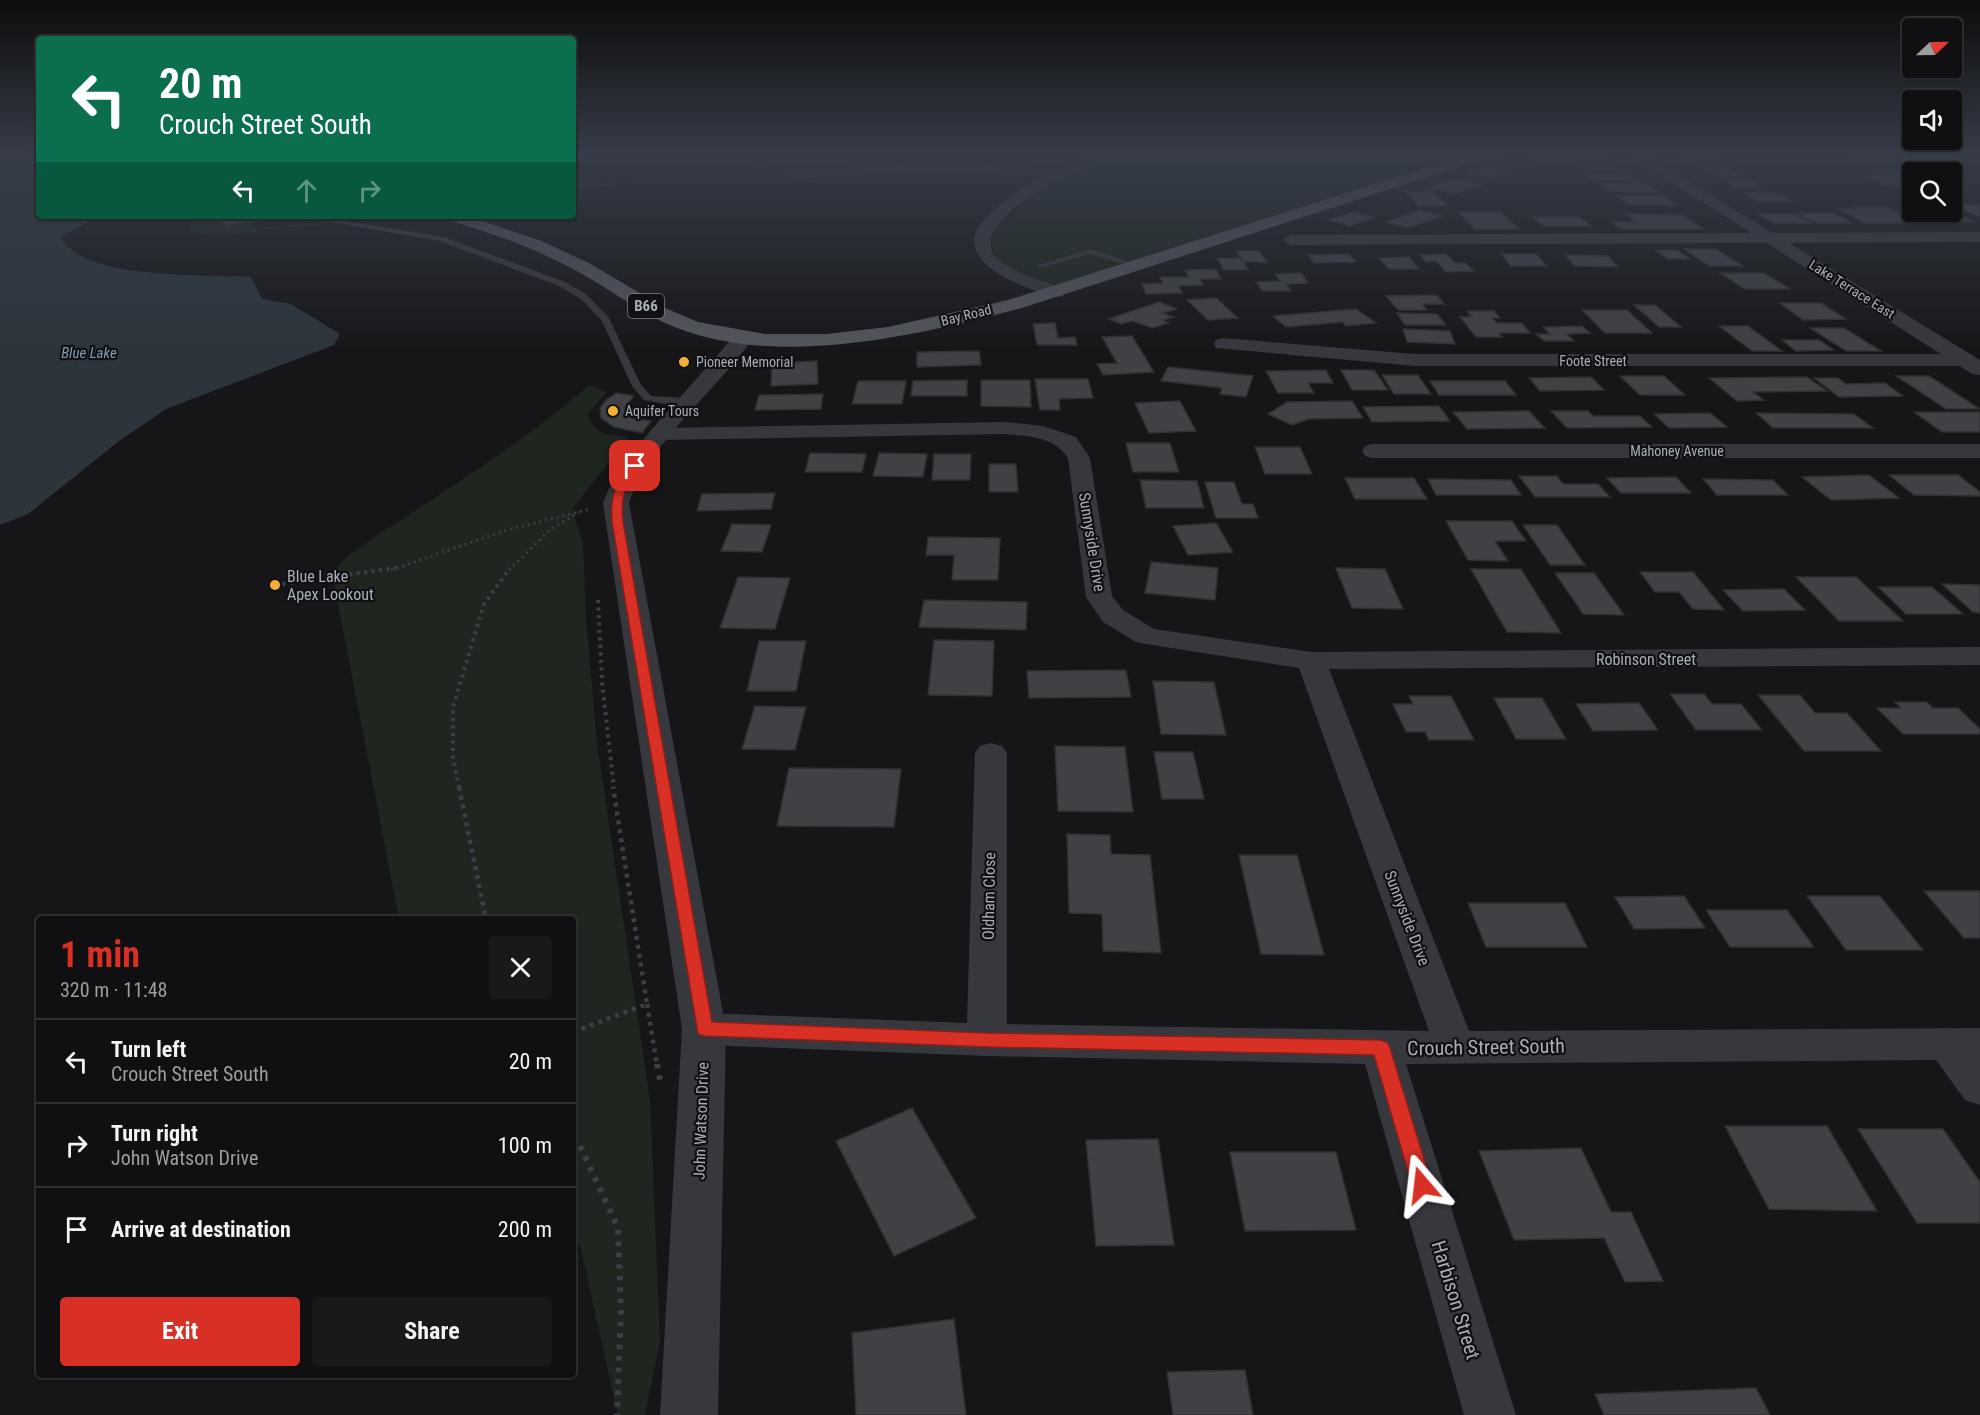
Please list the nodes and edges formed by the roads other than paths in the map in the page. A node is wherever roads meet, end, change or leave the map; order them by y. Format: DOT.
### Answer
graph roads {
  1 [pos="319,219"];
  2 [pos="459,219"];
  3 [pos="995,219"];
  4 [pos="1283,219"];
  5 [pos="1739,219"];
  6 [pos="1980,237"];
  7 [pos="1770,238"];
  8 [pos="1290,240"];
  9 [pos="1040,266"];
  10 [pos="1138,266"];
  11 [pos="1057,292"];
  12 [pos="743,338"];
  13 [pos="1223,344"];
  14 [pos="1972,364"];
  15 [pos="686,401"];
  16 [pos="660,434"];
  17 [pos="1980,451"];
  18 [pos="1373,452"];
  19 [pos="1980,656"];
  20 [pos="1311,661"];
  21 [pos="991,753"];
  22 [pos="704,1029"];
  23 [pos="987,1040"];
  24 [pos="1964,1044"];
  25 [pos="1455,1047"];
  26 [pos="1381,1048"];
  27 [pos="1980,1088"];
  28 [pos="689,1415"];
  29 [pos="1490,1415"];
  1 -- 15 [label="lane"];
  2 -- 12 [label="main road, Bay Road / B66"];
  3 -- 11 [label="street"];
  4 -- 10 [label="main road, Bay Road / B66"];
  5 -- 7 [label="street, Lake Terrace East"];
  6 -- 7 [label="street"];
  7 -- 8 [label="street"];
  7 -- 14 [label="street, Lake Terrace East"];
  9 -- 10 [label="lane"];
  10 -- 11 [label="main road, Bay Road / B66"];
  11 -- 12 [label="main road, Bay Road / B66"];
  12 -- 15 [label="street"];
  13 -- 14 [label="street, Foote Street"];
  15 -- 16 [label="street"];
  16 -- 20 [label="street, Sunnyside Drive"];
  16 -- 22 [label="street, John Watson Drive"];
  17 -- 18 [label="street, Mahoney Avenue"];
  19 -- 20 [label="street, Robinson Street"];
  20 -- 25 [label="street, Sunnyside Drive"];
  21 -- 23 [label="street, Oldham Close"];
  22 -- 23 [label="street, Crouch Street South"];
  22 -- 28 [label="street, John Watson Drive"];
  23 -- 26 [label="street, Crouch Street South"];
  24 -- 25 [label="street, Crouch Street South"];
  24 -- 27 [label="street"];
  25 -- 26 [label="street, Crouch Street South"];
  26 -- 29 [label="street, Harbison Street"];
}
